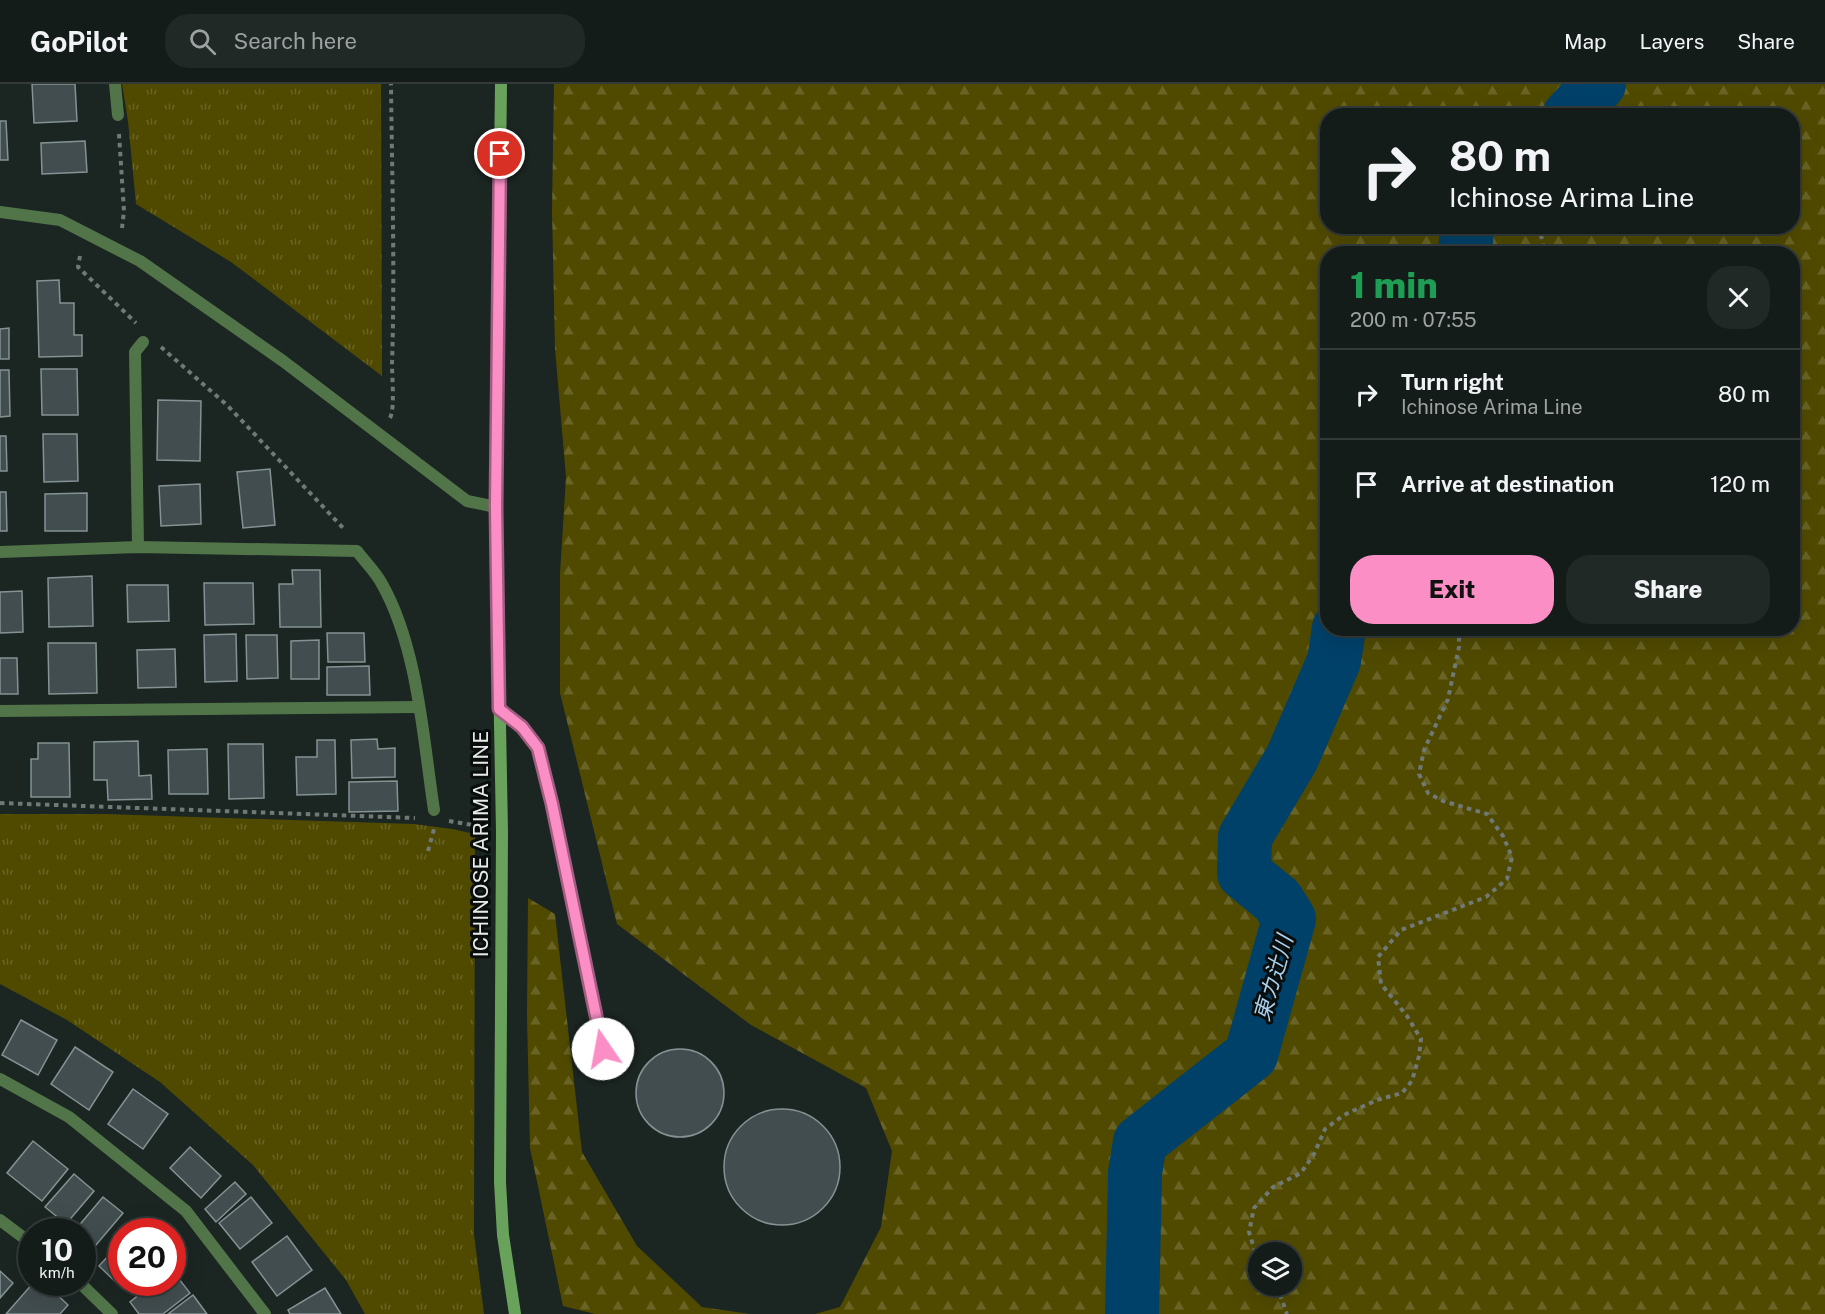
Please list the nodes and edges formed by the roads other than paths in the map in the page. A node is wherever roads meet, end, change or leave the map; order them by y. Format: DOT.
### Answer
graph roads {
  1 [pos="115,84"];
  2 [pos="501,84"];
  3 [pos="118,115"];
  4 [pos="0,212"];
  5 [pos="147,338"];
  6 [pos="496,507"];
  7 [pos="138,547"];
  8 [pos="0,552"];
  9 [pos="418,706"];
  10 [pos="499,709"];
  11 [pos="0,711"];
  12 [pos="434,810"];
  13 [pos="603,1049"];
  14 [pos="0,1079"];
  15 [pos="0,1220"];
  16 [pos="18,1234"];
  17 [pos="93,1296"];
  18 [pos="112,1314"];
  19 [pos="265,1314"];
  20 [pos="515,1314"];
  1 -- 3 [label="street"];
  2 -- 6 [label="main road, ICHINOSE ARIMA LINE"];
  4 -- 6 [label="street"];
  5 -- 7 [label="street"];
  6 -- 10 [label="main road, ICHINOSE ARIMA LINE"];
  7 -- 8 [label="street"];
  7 -- 9 [label="street"];
  9 -- 11 [label="street"];
  9 -- 12 [label="street"];
  10 -- 13 [label="street"];
  10 -- 20 [label="main road, ICHINOSE ARIMA LINE"];
  14 -- 19 [label="street"];
  15 -- 16 [label="street"];
  17 -- 18 [label="street"];
}
